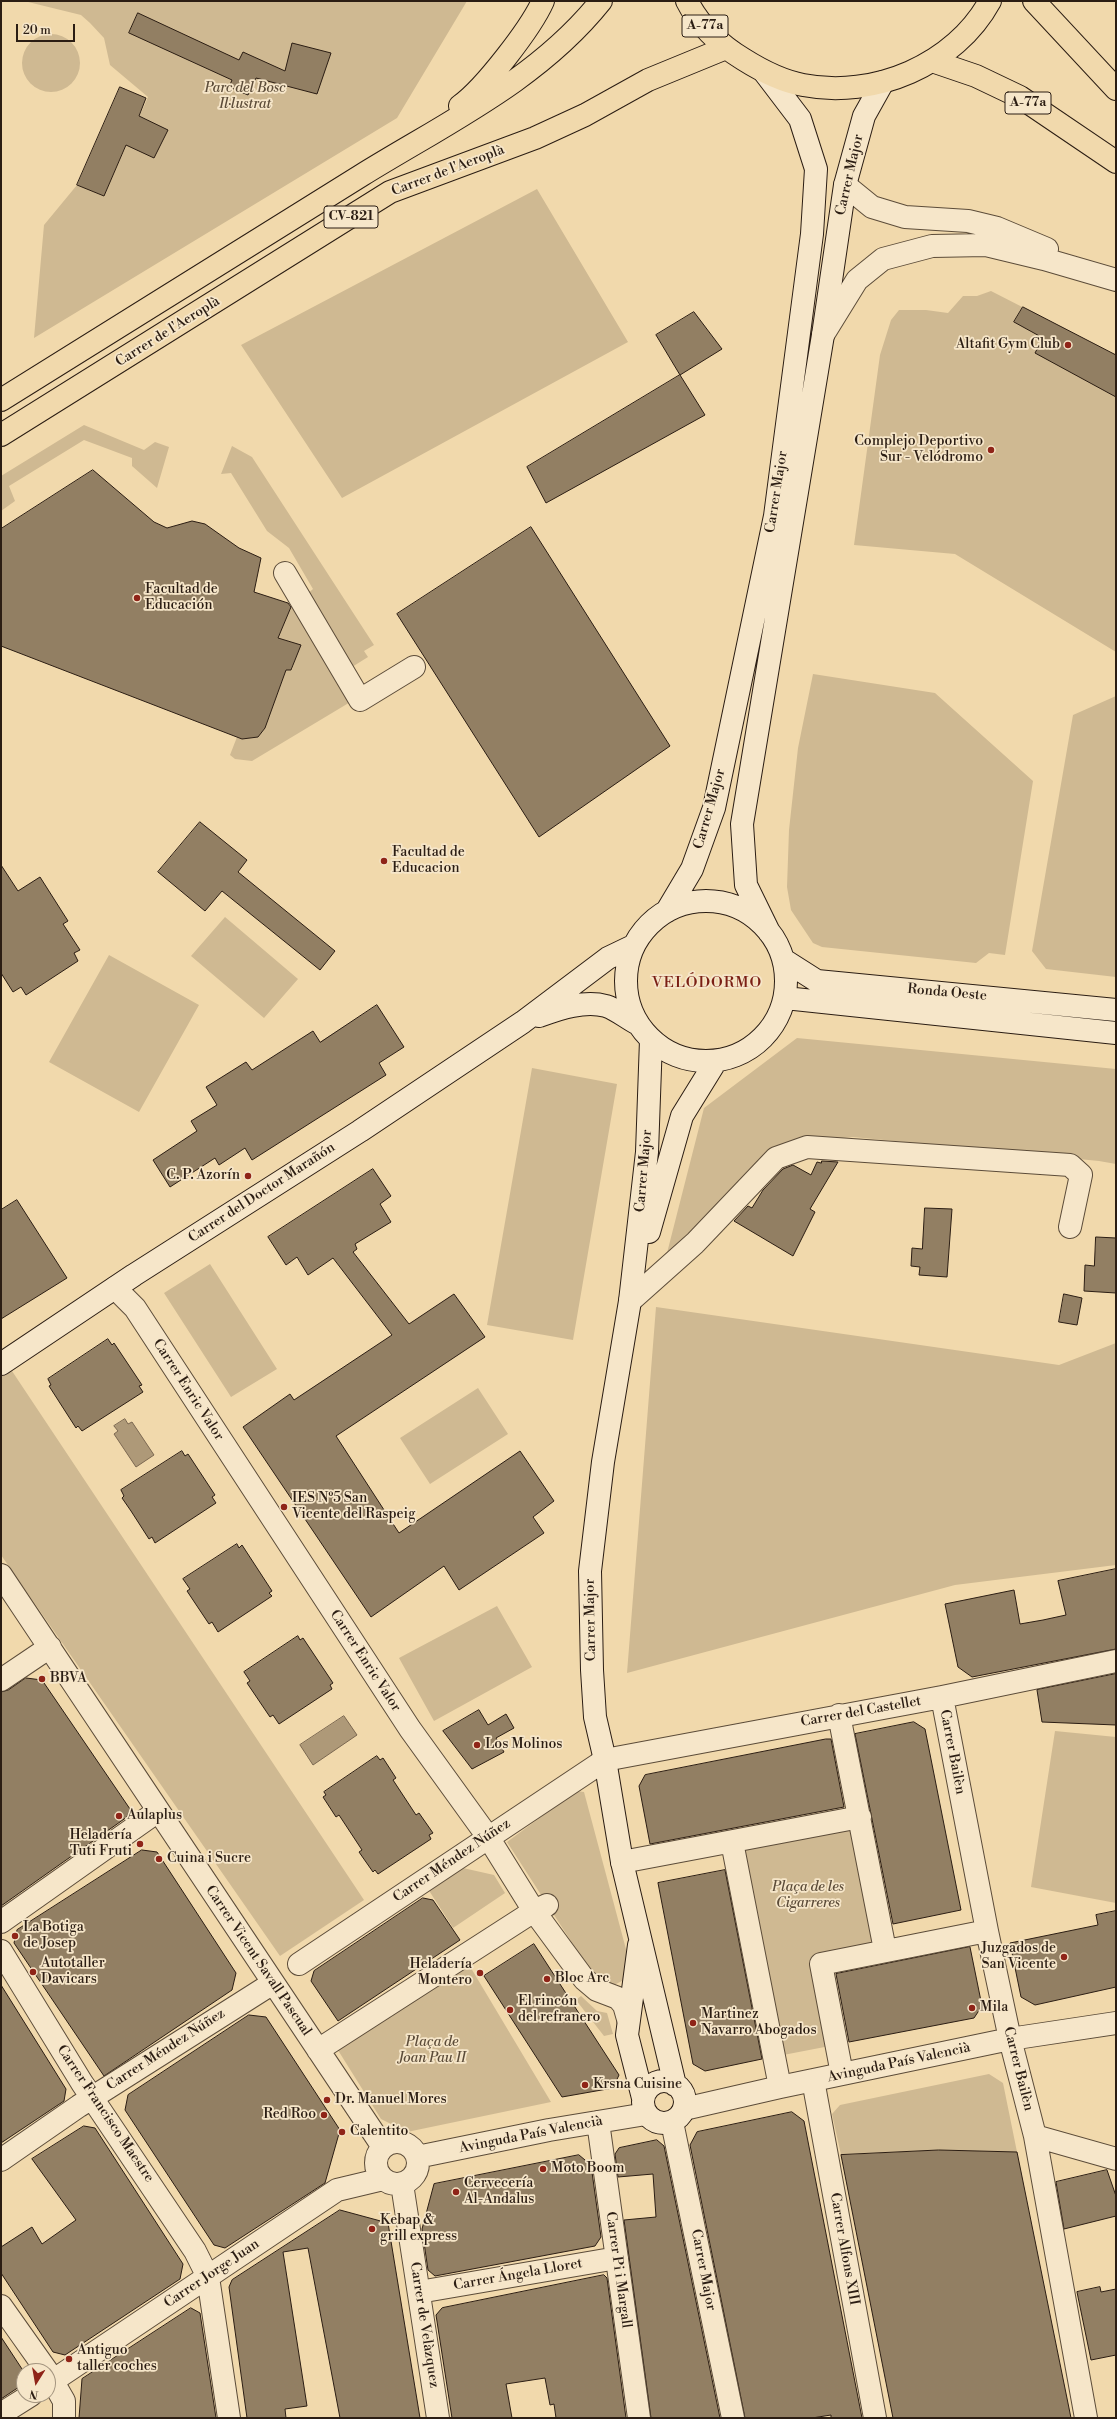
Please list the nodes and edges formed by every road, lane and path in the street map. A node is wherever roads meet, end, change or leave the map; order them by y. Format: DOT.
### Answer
graph roads {
  1 [pos="543,1"];
  2 [pos="601,1"];
  3 [pos="687,1"];
  4 [pos="990,1"];
  5 [pos="1034,1"];
  6 [pos="726,48"];
  7 [pos="932,61"];
  8 [pos="765,73"];
  9 [pos="883,82"];
  10 [pos="1116,89"];
  11 [pos="391,157"];
  12 [pos="1116,162"];
  13 [pos="845,185"];
  14 [pos="1116,279"];
  15 [pos="823,335"];
  16 [pos="1,400"];
  17 [pos="1,435"];
  18 [pos="285,573"];
  19 [pos="414,667"];
  20 [pos="667,911"];
  21 [pos="769,932"];
  22 [pos="633,946"];
  23 [pos="784,960"];
  24 [pos="785,998"];
  25 [pos="1116,1010"];
  26 [pos="523,1022"];
  27 [pos="644,1032"];
  28 [pos="1116,1033"];
  29 [pos="716,1061"];
  30 [pos="1070,1228"];
  31 [pos="115,1288"];
  32 [pos="630,1301"];
  33 [pos="1,1364"];
  34 [pos="1,1575"];
  35 [pos="50,1647"];
  36 [pos="1116,1661"];
  37 [pos="1,1680"];
  38 [pos="942,1697"];
  39 [pos="839,1715"];
  40 [pos="605,1760"];
  41 [pos="158,1811"];
  42 [pos="860,1817"];
  43 [pos="488,1837"];
  44 [pos="732,1842"];
  45 [pos="622,1862"];
  46 [pos="540,1908"];
  47 [pos="1,1922"];
  48 [pos="987,1931"];
  49 [pos="641,1936"];
  50 [pos="885,1950"];
  51 [pos="1,1952"];
  52 [pos="299,1964"];
  53 [pos="273,1983"];
  54 [pos="628,2019"];
  55 [pos="1116,2023"];
  56 [pos="1010,2039"];
  57 [pos="318,2050"];
  58 [pos="842,2074"];
  59 [pos="813,2080"];
  60 [pos="675,2085"];
  61 [pos="780,2087"];
  62 [pos="92,2098"];
  63 [pos="644,2106"];
  64 [pos="678,2115"];
  65 [pos="598,2122"];
  66 [pos="1035,2136"];
  67 [pos="383,2147"];
  68 [pos="417,2157"];
  69 [pos="1116,2159"];
  70 [pos="1,2160"];
  71 [pos="393,2182"];
  72 [pos="617,2258"];
  73 [pos="208,2277"];
  74 [pos="419,2292"];
  75 [pos="1,2306"];
  76 [pos="40,2363"];
  77 [pos="56,2373"];
  78 [pos="56,2388"];
  79 [pos="18,2403"];
  80 [pos="1,2414"];
  81 [pos="64,2418"];
  82 [pos="228,2418"];
  83 [pos="438,2418"];
  84 [pos="639,2418"];
  85 [pos="733,2418"];
  86 [pos="875,2418"];
  87 [pos="1086,2418"];
  1 -- 11 [label="main road"];
  2 -- 11 [label="main road, CV-821"];
  3 -- 6 [label="main road, A-77a"];
  4 -- 7 [label="main road, A-77a"];
  5 -- 10 [label="main road"];
  6 -- 8 [label="main road, A-77a"];
  6 -- 17 [label="main road, Carrer de l'Aeroplà / CV-821"];
  7 -- 9 [label="main road, A-77a"];
  7 -- 12 [label="main road, A-77a"];
  8 -- 9 [label="main road, A-77a"];
  8 -- 20 [label="street, Carrer Major"];
  9 -- 13 [label="street, Carrer Major"];
  11 -- 16 [label="main road, CV-821"];
  13 -- 14 [label="street"];
  13 -- 15 [label="street, Carrer Major"];
  14 -- 15 [label="street"];
  15 -- 21 [label="street, Carrer Major"];
  18 -- 19 [label="street"];
  20 -- 21 [label="street"];
  20 -- 22 [label="street"];
  21 -- 23 [label="street, Carrer Major"];
  22 -- 26 [label="street"];
  22 -- 27 [label="street"];
  23 -- 24 [label="street"];
  23 -- 25 [label="street, Ronda Oeste"];
  24 -- 28 [label="street, Ronda Oeste"];
  24 -- 29 [label="street"];
  26 -- 27 [label="street"];
  26 -- 31 [label="street, Carrer del Doctor Marañón"];
  27 -- 29 [label="street"];
  27 -- 32 [label="street, Carrer Major"];
  29 -- 32 [label="street, Carrer Major"];
  30 -- 32 [label="street"];
  31 -- 33 [label="street, Carrer del Doctor Marañón"];
  31 -- 43 [label="street, Carrer Enric Valor"];
  32 -- 40 [label="street, Carrer Major"];
  34 -- 35 [label="street, Carrer Vicent Savall Pascual"];
  35 -- 37 [label="street"];
  35 -- 41 [label="street, Carrer Vicent Savall Pascual"];
  36 -- 38 [label="street, Carrer del Castellet"];
  38 -- 39 [label="street, Carrer del Castellet"];
  38 -- 48 [label="street, Carrer Bailèn"];
  39 -- 40 [label="street, Carrer del Castellet"];
  39 -- 42 [label="street"];
  40 -- 43 [label="street, Carrer Méndez Núñez"];
  40 -- 45 [label="street, Carrer Major"];
  41 -- 47 [label="street"];
  41 -- 53 [label="street, Carrer Vicent Savall Pascual"];
  42 -- 44 [label="street"];
  42 -- 50 [label="street"];
  43 -- 46 [label="street, Carrer Enric Valor"];
  43 -- 52 [label="street, Carrer Méndez Núñez"];
  44 -- 45 [label="street"];
  44 -- 61 [label="street"];
  45 -- 49 [label="street, Carrer Major"];
  46 -- 54 [label="street, Carrer Enric Valor"];
  46 -- 57 [label="street"];
  48 -- 50 [label="street"];
  48 -- 56 [label="street, Carrer Bailèn"];
  49 -- 54 [label="street, Carrer Major"];
  49 -- 60 [label="street, Carrer Major"];
  50 -- 58 [label="street"];
  51 -- 62 [label="street, Carrer Francisco Maestre"];
  53 -- 57 [label="street, Carrer Vicent Savall Pascual"];
  53 -- 62 [label="street, Carrer Méndez Núñez"];
  54 -- 63 [label="street, Carrer Major"];
  55 -- 56 [label="street, Avinguda País Valencià"];
  56 -- 58 [label="street, Avinguda País Valencià"];
  56 -- 66 [label="street, Carrer Bailèn"];
  57 -- 67 [label="street, Carrer Vicent Savall Pascual"];
  58 -- 59 [label="street, Avinguda País Valencià"];
  59 -- 61 [label="street, Avinguda País Valencià"];
  59 -- 86 [label="street, Carrer Alfons XIII"];
  60 -- 63 [label="street"];
  60 -- 64 [label="street"];
  61 -- 64 [label="street, Avinguda País Valencià"];
  62 -- 70 [label="street, Carrer Méndez Núñez"];
  62 -- 73 [label="street, Carrer Francisco Maestre"];
  63 -- 64 [label="street"];
  63 -- 65 [label="street, Avinguda País Valencià"];
  64 -- 85 [label="street, Carrer Major"];
  65 -- 68 [label="street, Avinguda País Valencià"];
  65 -- 72 [label="street, Carrer Pi i Margall"];
  66 -- 69 [label="street"];
  66 -- 87 [label="street, Carrer Bailèn"];
  67 -- 68 [label="street"];
  67 -- 71 [label="street"];
  68 -- 71 [label="street"];
  71 -- 73 [label="street, Carrer Jorge Juan"];
  71 -- 74 [label="street, Carrer de Velàzquez"];
  72 -- 74 [label="street, Carrer Ángela Lloret"];
  72 -- 84 [label="street, Carrer Pi i Margall"];
  73 -- 77 [label="street, Carrer Jorge Juan"];
  73 -- 82 [label="street, Carrer Francisco Maestre"];
  74 -- 83 [label="street, Carrer de Velàzquez"];
  75 -- 76 [label="street"];
  78 -- 81 [label="street"];
  79 -- 80 [label="street"];
}
